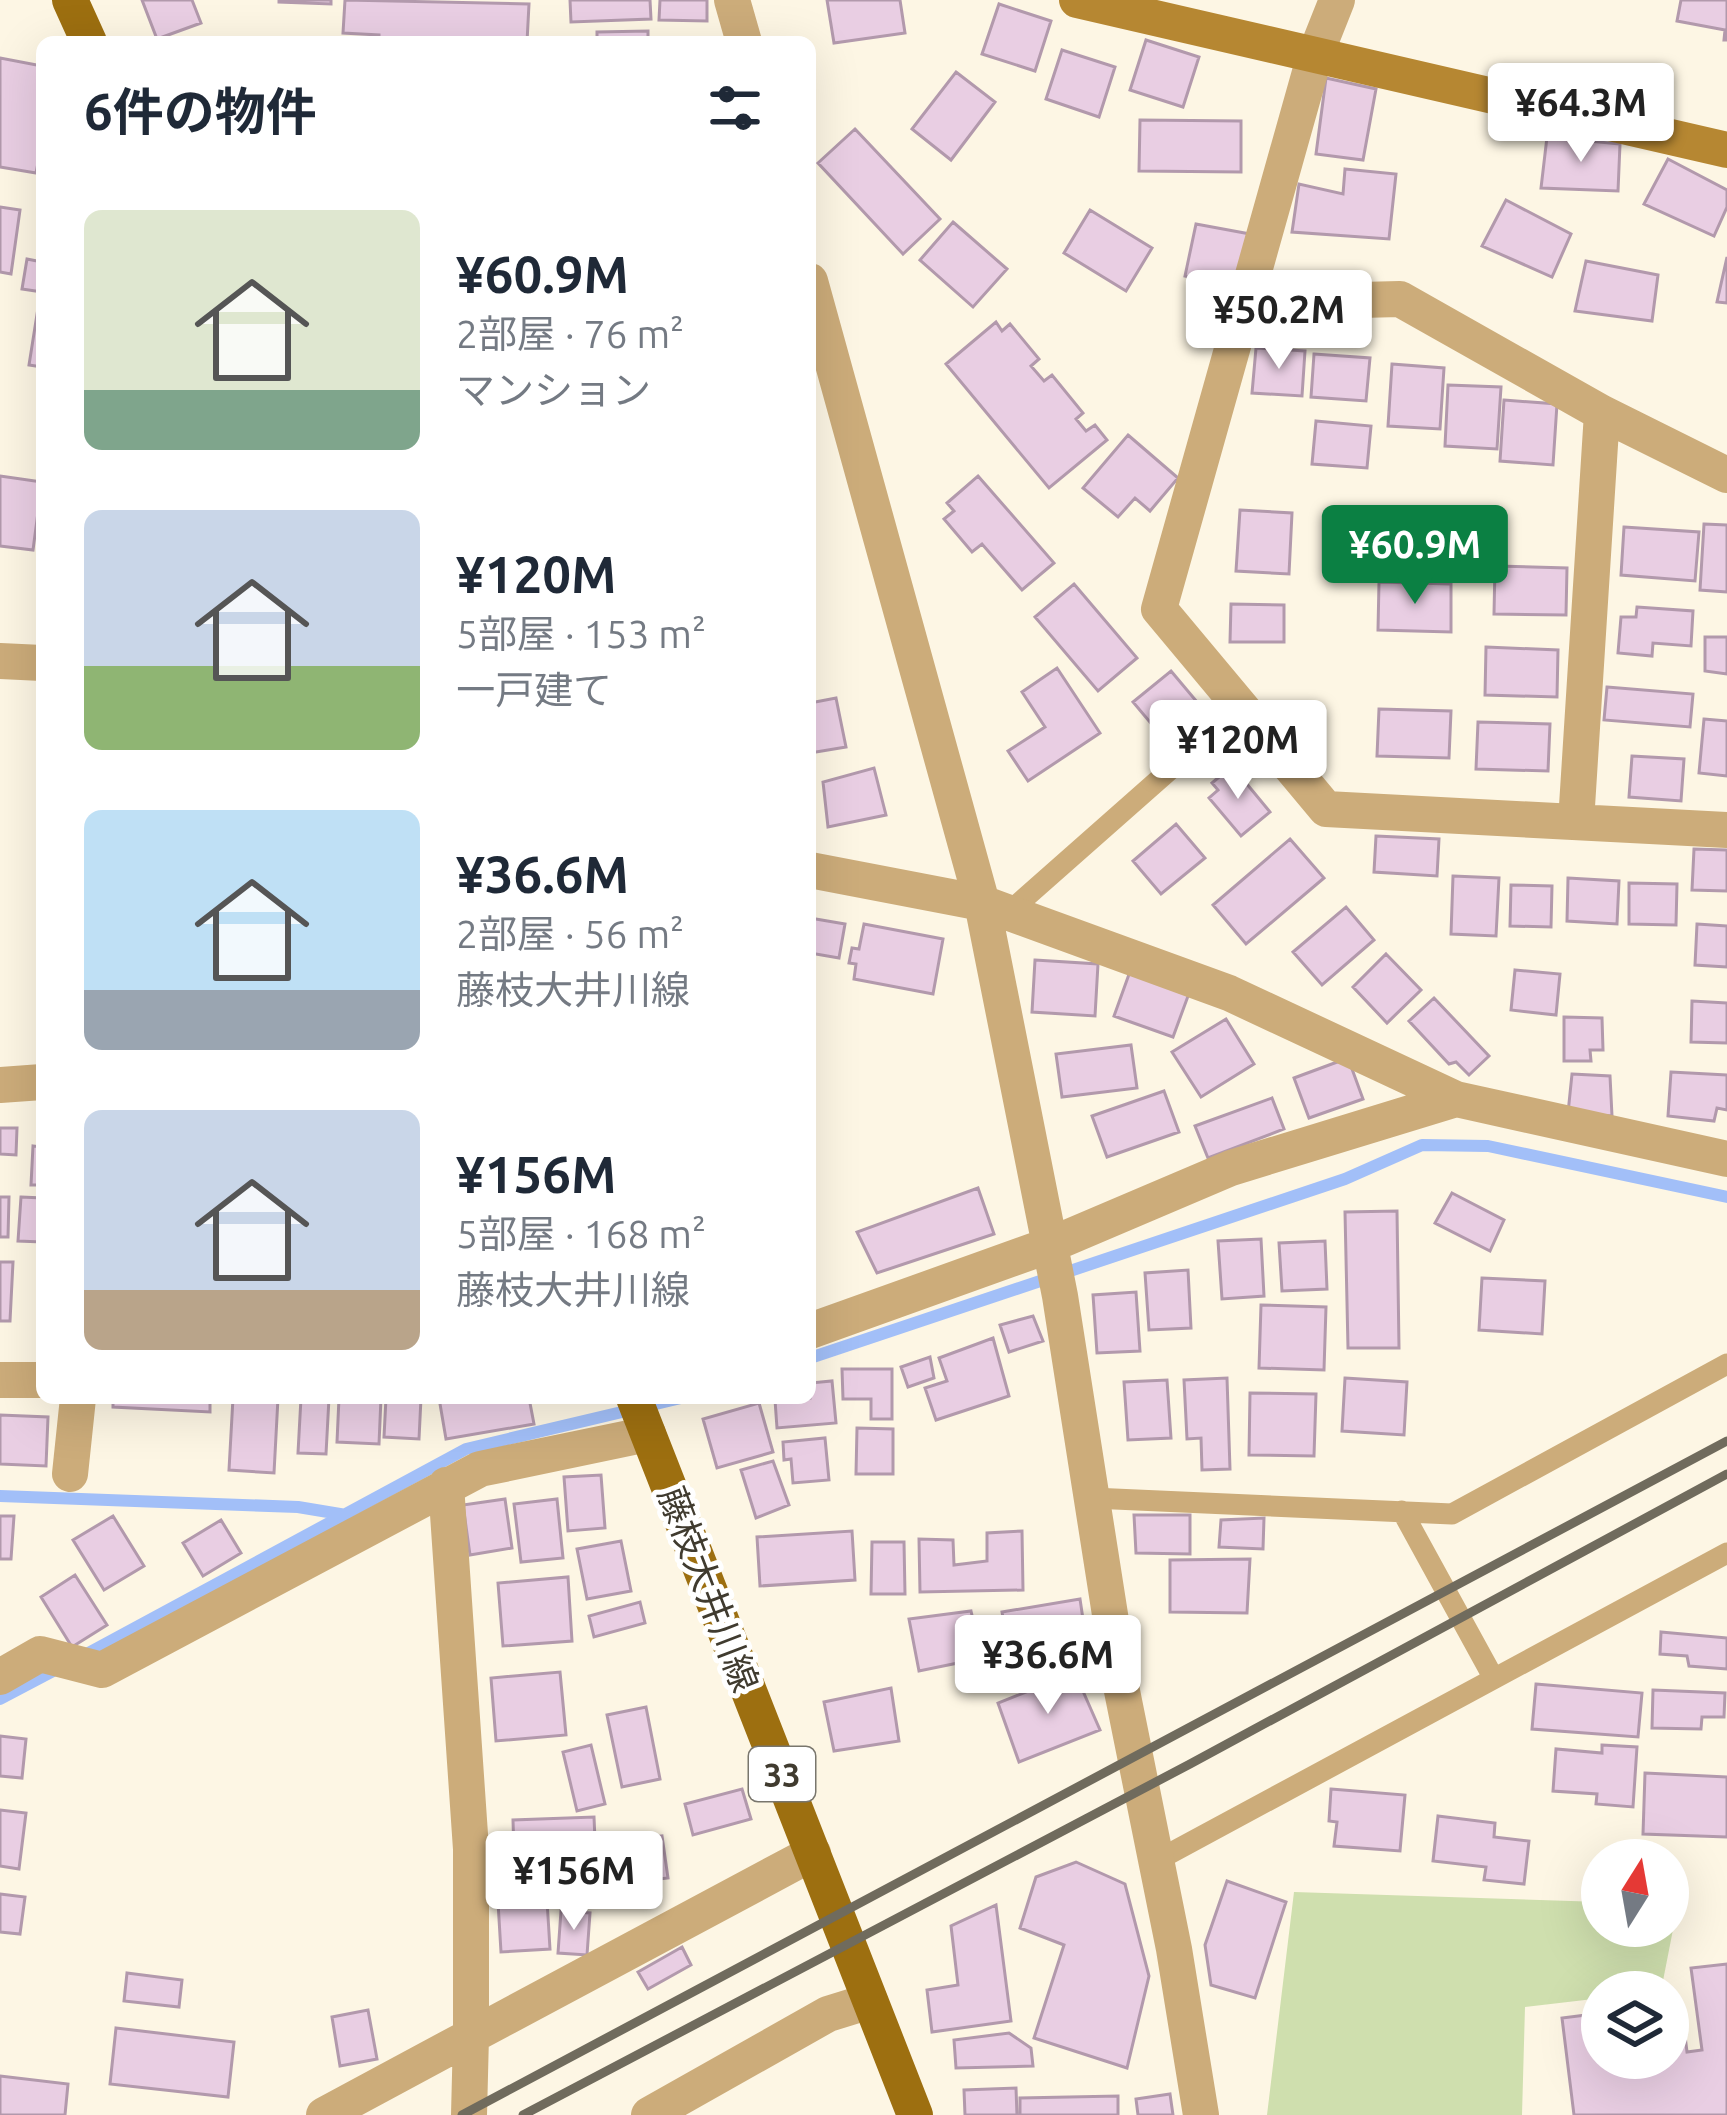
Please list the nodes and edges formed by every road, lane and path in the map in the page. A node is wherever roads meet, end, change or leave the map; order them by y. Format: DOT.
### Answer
graph roads {
  1 [pos="70,0"];
  2 [pos="732,0"];
  3 [pos="1077,0"];
  4 [pos="1336,0"];
  5 [pos="85,36"];
  6 [pos="742,36"];
  7 [pos="1314,58"];
  8 [pos="1727,151"];
  9 [pos="816,301"];
  10 [pos="1246,303"];
  11 [pos="1602,413"];
  12 [pos="1727,475"];
  13 [pos="0,661"];
  14 [pos="36,663"];
  15 [pos="1240,707"];
  16 [pos="1576,822"];
  17 [pos="1727,830"];
  18 [pos="816,872"];
  19 [pos="996,907"];
  20 [pos="36,1082"];
  21 [pos="0,1085"];
  22 [pos="1456,1099"];
  23 [pos="1727,1159"];
  24 [pos="1050,1245"];
  25 [pos="816,1329"];
  26 [pos="1727,1364"];
  27 [pos="0,1380"];
  28 [pos="36,1380"];
  29 [pos="77,1404"];
  30 [pos="636,1404"];
  31 [pos="648,1434"];
  32 [pos="70,1474"];
  33 [pos="446,1484"];
  34 [pos="1092,1498"];
  35 [pos="1402,1511"];
  36 [pos="1727,1553"];
  37 [pos="0,1677"];
  38 [pos="1493,1677"];
  39 [pos="813,1853"];
  40 [pos="1156,1861"];
  41 [pos="870,2001"];
  42 [pos="471,2036"];
  43 [pos="892,2056"];
  44 [pos="324,2115"];
  45 [pos="469,2115"];
  46 [pos="649,2115"];
  47 [pos="896,2115"];
  48 [pos="915,2115"];
  49 [pos="1201,2115"];
  1 -- 5 [label="main road"];
  2 -- 6 [label="street"];
  3 -- 7 [label="street"];
  4 -- 7 [label="street"];
  7 -- 8 [label="street"];
  7 -- 10 [label="street"];
  9 -- 19 [label="street"];
  10 -- 11 [label="street"];
  10 -- 15 [label="street"];
  11 -- 12 [label="street"];
  11 -- 16 [label="street"];
  13 -- 14 [label="street"];
  15 -- 16 [label="street"];
  15 -- 19 [label="lane"];
  16 -- 17 [label="street"];
  18 -- 19 [label="street"];
  19 -- 22 [label="street"];
  19 -- 24 [label="street"];
  20 -- 21 [label="street"];
  22 -- 23 [label="street"];
  22 -- 24 [label="street"];
  24 -- 25 [label="street"];
  24 -- 34 [label="street"];
  26 -- 35 [label="lane"];
  27 -- 28 [label="street"];
  29 -- 32 [label="street"];
  30 -- 31 [label="main road, 藤枝大井川線 / 33"];
  31 -- 33 [label="street"];
  31 -- 39 [label="main road, 藤枝大井川線 / 33"];
  33 -- 37 [label="street"];
  33 -- 42 [label="street"];
  34 -- 35 [label="lane"];
  34 -- 40 [label="street"];
  35 -- 38 [label="lane"];
  36 -- 38 [label="lane"];
  38 -- 40 [label="lane"];
  39 -- 41 [label="main road, 藤枝大井川線 / 33"];
  39 -- 42 [label="street"];
  40 -- 49 [label="street"];
  41 -- 43 [label="main road, 藤枝大井川線 / 33"];
  41 -- 46 [label="street"];
  42 -- 44 [label="street"];
  42 -- 45 [label="street"];
  43 -- 47 [label="street"];
  43 -- 48 [label="main road, 藤枝大井川線 / 33"];
}
